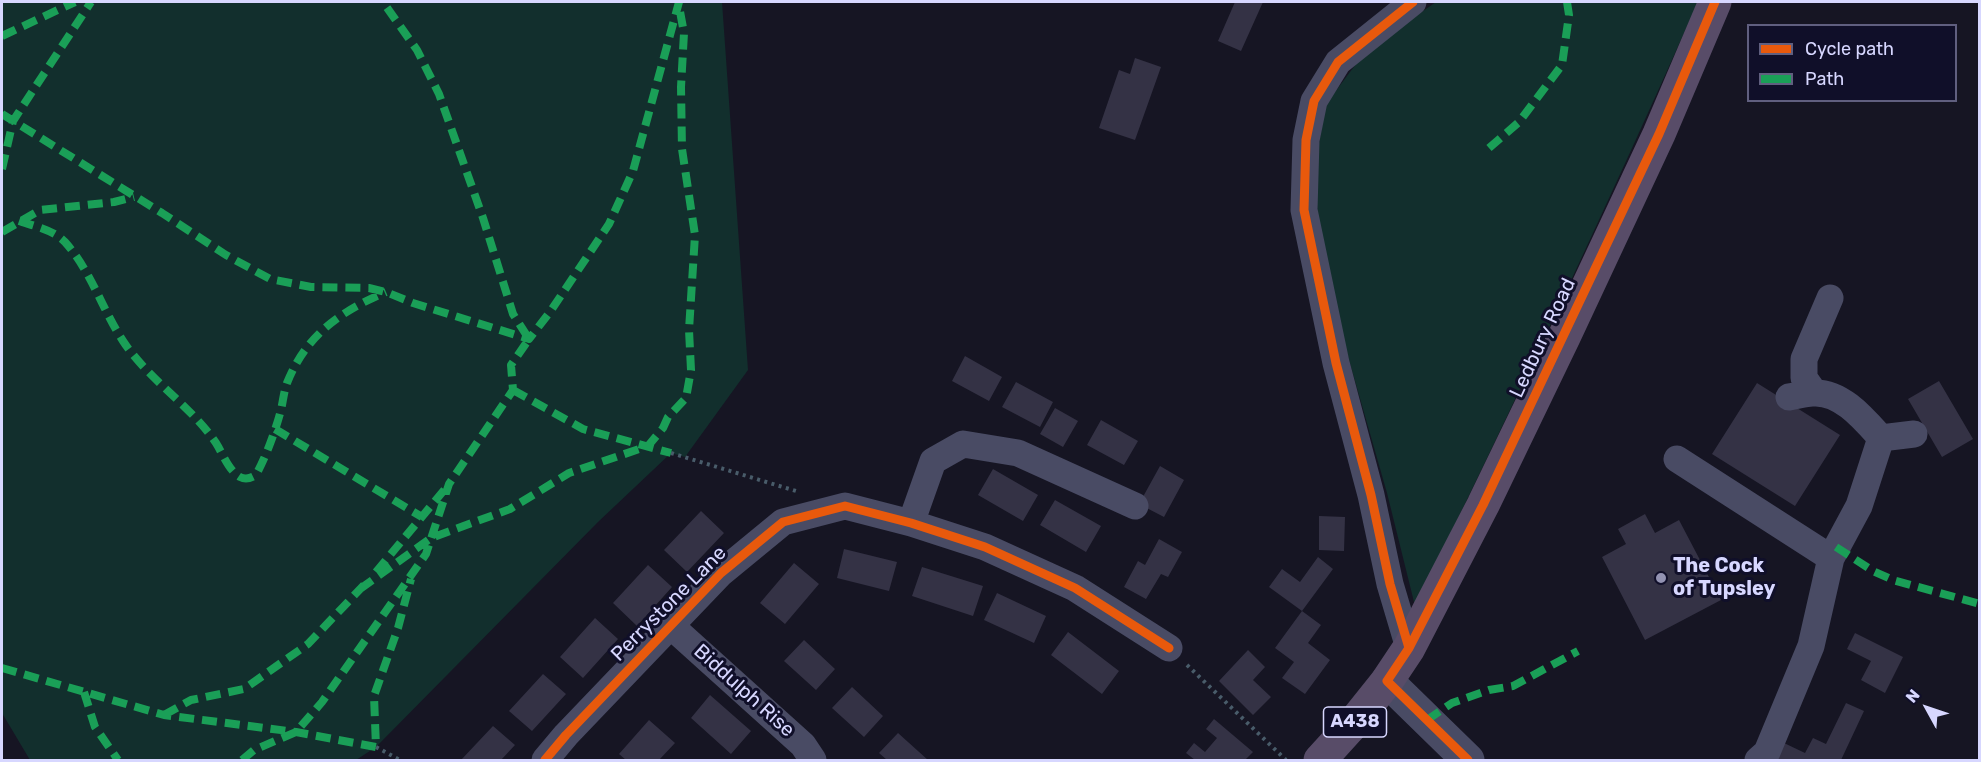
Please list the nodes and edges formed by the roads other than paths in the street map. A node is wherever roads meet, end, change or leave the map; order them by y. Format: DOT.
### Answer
graph roads {
  1 [pos="1413,2"];
  2 [pos="1715,2"];
  3 [pos="1830,298"];
  4 [pos="1914,434"];
  5 [pos="1881,438"];
  6 [pos="1677,459"];
  7 [pos="1135,506"];
  8 [pos="911,523"];
  9 [pos="1831,558"];
  10 [pos="671,626"];
  11 [pos="1169,648"];
  12 [pos="1409,648"];
  13 [pos="1387,681"];
  14 [pos="545,760"];
  15 [pos="813,760"];
  16 [pos="1320,760"];
  17 [pos="1468,760"];
  18 [pos="1758,760"];
  1 -- 12 [label="street"];
  2 -- 12 [label="highway, Ledbury Road / A438"];
  3 -- 5 [label="street"];
  4 -- 5 [label="street"];
  5 -- 9 [label="street"];
  6 -- 9 [label="street"];
  7 -- 8 [label="street"];
  8 -- 10 [label="street, Perrystone Lane"];
  8 -- 11 [label="street, Perrystone Lane"];
  9 -- 18 [label="street"];
  10 -- 14 [label="street, Perrystone Lane"];
  10 -- 15 [label="street, Biddulph Rise"];
  12 -- 13 [label="highway, Ledbury Road / A438"];
  13 -- 16 [label="highway, Ledbury Road / A438"];
  13 -- 17 [label="street"];
}
